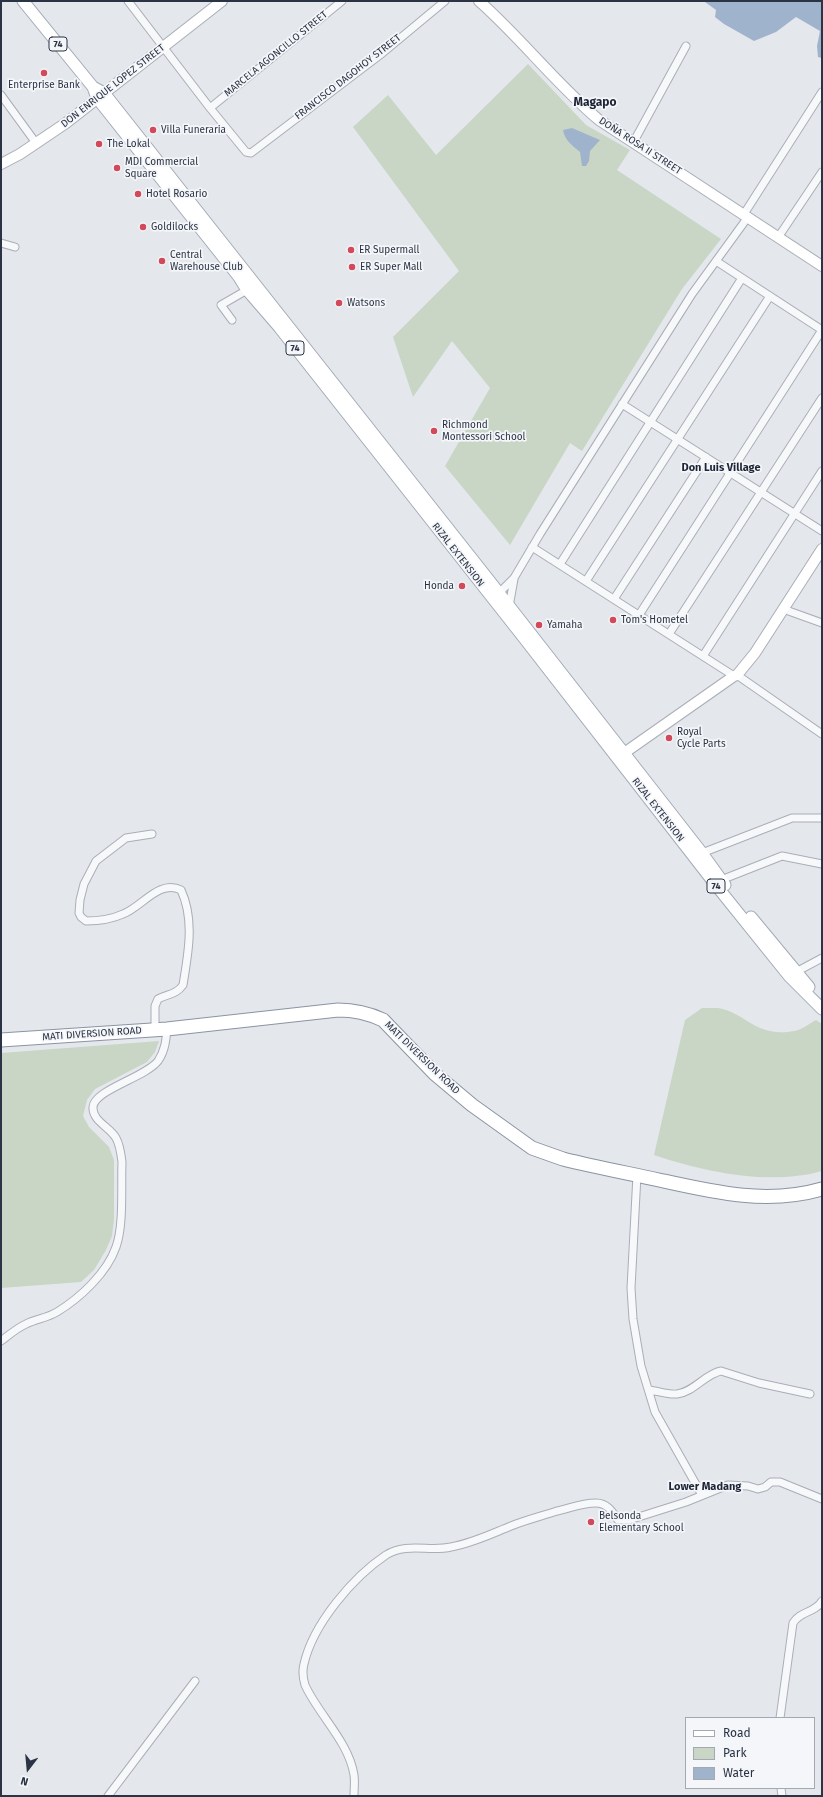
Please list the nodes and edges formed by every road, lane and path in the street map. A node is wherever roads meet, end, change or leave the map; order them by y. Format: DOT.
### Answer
graph roads {
  1 [pos="23,1"];
  2 [pos="128,1"];
  3 [pos="221,1"];
  4 [pos="342,1"];
  5 [pos="445,1"];
  6 [pos="479,1"];
  7 [pos="163,46"];
  8 [pos="686,46"];
  9 [pos="822,92"];
  10 [pos="1,95"];
  11 [pos="101,95"];
  12 [pos="210,108"];
  13 [pos="633,142"];
  14 [pos="36,143"];
  15 [pos="1,164"];
  16 [pos="822,172"];
  17 [pos="746,216"];
  18 [pos="779,236"];
  19 [pos="1,243"];
  20 [pos="15,247"];
  21 [pos="716,261"];
  22 [pos="822,266"];
  23 [pos="742,278"];
  24 [pos="247,290"];
  25 [pos="770,296"];
  26 [pos="232,320"];
  27 [pos="822,330"];
  28 [pos="822,398"];
  29 [pos="622,404"];
  30 [pos="651,422"];
  31 [pos="678,439"];
  32 [pos="706,457"];
  33 [pos="822,471"];
  34 [pos="731,473"];
  35 [pos="761,492"];
  36 [pos="795,514"];
  37 [pos="822,531"];
  38 [pos="532,546"];
  39 [pos="822,549"];
  40 [pos="560,564"];
  41 [pos="514,578"];
  42 [pos="586,581"];
  43 [pos="496,596"];
  44 [pos="614,599"];
  45 [pos="507,609"];
  46 [pos="783,609"];
  47 [pos="639,615"];
  48 [pos="822,623"];
  49 [pos="669,634"];
  50 [pos="703,656"];
  51 [pos="736,676"];
  52 [pos="822,734"];
  53 [pos="621,755"];
  54 [pos="822,818"];
  55 [pos="152,834"];
  56 [pos="702,853"];
  57 [pos="822,864"];
  58 [pos="721,880"];
  59 [pos="822,958"];
  60 [pos="792,974"];
  61 [pos="822,999"];
  62 [pos="822,1009"];
  63 [pos="161,1029"];
  64 [pos="1,1040"];
  65 [pos="637,1175"];
  66 [pos="822,1189"];
  67 [pos="1,1341"];
  68 [pos="649,1390"];
  69 [pos="810,1394"];
  70 [pos="702,1495"];
  71 [pos="822,1499"];
  72 [pos="822,1601"];
  73 [pos="195,1681"];
  74 [pos="780,1717"];
  75 [pos="108,1796"];
  76 [pos="354,1796"];
  1 -- 11 [label="main road, 74"];
  2 -- 7 [label="street"];
  3 -- 7 [label="street, DON ENRIQUE LOPEZ STREET"];
  4 -- 12 [label="street, MARCELA AGONCILLO STREET"];
  5 -- 12 [label="street, FRANCISCO DAGOHOY STREET"];
  6 -- 13 [label="street, DOÑA ROSA II STREET"];
  7 -- 11 [label="street, DON ENRIQUE LOPEZ STREET"];
  7 -- 12 [label="street"];
  8 -- 13 [label="street"];
  9 -- 17 [label="street"];
  10 -- 14 [label="street"];
  11 -- 14 [label="street, DON ENRIQUE LOPEZ STREET"];
  11 -- 24 [label="main road, RIZAL EXTENSION / 74"];
  11 -- 43 [label="main road, RIZAL EXTENSION / 74"];
  13 -- 17 [label="street, DOÑA ROSA II STREET"];
  14 -- 15 [label="street, DON ENRIQUE LOPEZ STREET"];
  16 -- 18 [label="street"];
  17 -- 18 [label="street, DOÑA ROSA II STREET"];
  17 -- 21 [label="street"];
  18 -- 22 [label="street, DOÑA ROSA II STREET"];
  19 -- 20 [label="street"];
  21 -- 23 [label="street"];
  21 -- 29 [label="street"];
  23 -- 25 [label="street"];
  23 -- 30 [label="street"];
  24 -- 26 [label="street"];
  24 -- 43 [label="main road, RIZAL EXTENSION / 74"];
  25 -- 27 [label="street"];
  25 -- 31 [label="street"];
  27 -- 34 [label="street"];
  28 -- 35 [label="street"];
  29 -- 30 [label="street"];
  29 -- 38 [label="street"];
  30 -- 31 [label="street"];
  30 -- 40 [label="street"];
  31 -- 32 [label="street"];
  31 -- 42 [label="street"];
  32 -- 34 [label="street"];
  32 -- 44 [label="street"];
  33 -- 36 [label="street"];
  34 -- 35 [label="street"];
  34 -- 47 [label="street"];
  35 -- 36 [label="street"];
  35 -- 49 [label="street"];
  36 -- 37 [label="street"];
  36 -- 50 [label="street"];
  38 -- 40 [label="street"];
  38 -- 41 [label="street"];
  39 -- 46 [label="street"];
  40 -- 42 [label="street"];
  41 -- 43 [label="street"];
  41 -- 45 [label="street"];
  42 -- 44 [label="street"];
  43 -- 45 [label="main road, RIZAL EXTENSION / 74"];
  44 -- 47 [label="street"];
  45 -- 53 [label="main road, RIZAL EXTENSION / 74"];
  46 -- 48 [label="street"];
  46 -- 51 [label="street"];
  47 -- 49 [label="street"];
  49 -- 50 [label="street"];
  50 -- 51 [label="street"];
  51 -- 52 [label="street"];
  51 -- 53 [label="street"];
  53 -- 56 [label="main road, RIZAL EXTENSION / 74"];
  53 -- 60 [label="main road, RIZAL EXTENSION / 74"];
  54 -- 56 [label="street"];
  55 -- 63 [label="street"];
  56 -- 58 [label="main road, RIZAL EXTENSION / 74"];
  57 -- 58 [label="street"];
  58 -- 60 [label="main road, RIZAL EXTENSION / 74"];
  59 -- 60 [label="street"];
  60 -- 61 [label="main road, RIZAL EXTENSION / 74"];
  60 -- 62 [label="main road, RIZAL EXTENSION / 74"];
  63 -- 64 [label="highway, MATI DIVERSION ROAD"];
  63 -- 65 [label="highway, MATI DIVERSION ROAD"];
  63 -- 67 [label="street"];
  65 -- 66 [label="highway, MATI DIVERSION ROAD"];
  65 -- 68 [label="street"];
  68 -- 69 [label="street"];
  68 -- 70 [label="street"];
  70 -- 71 [label="street"];
  70 -- 76 [label="street"];
  72 -- 74 [label="street"];
  73 -- 75 [label="street"];
}
